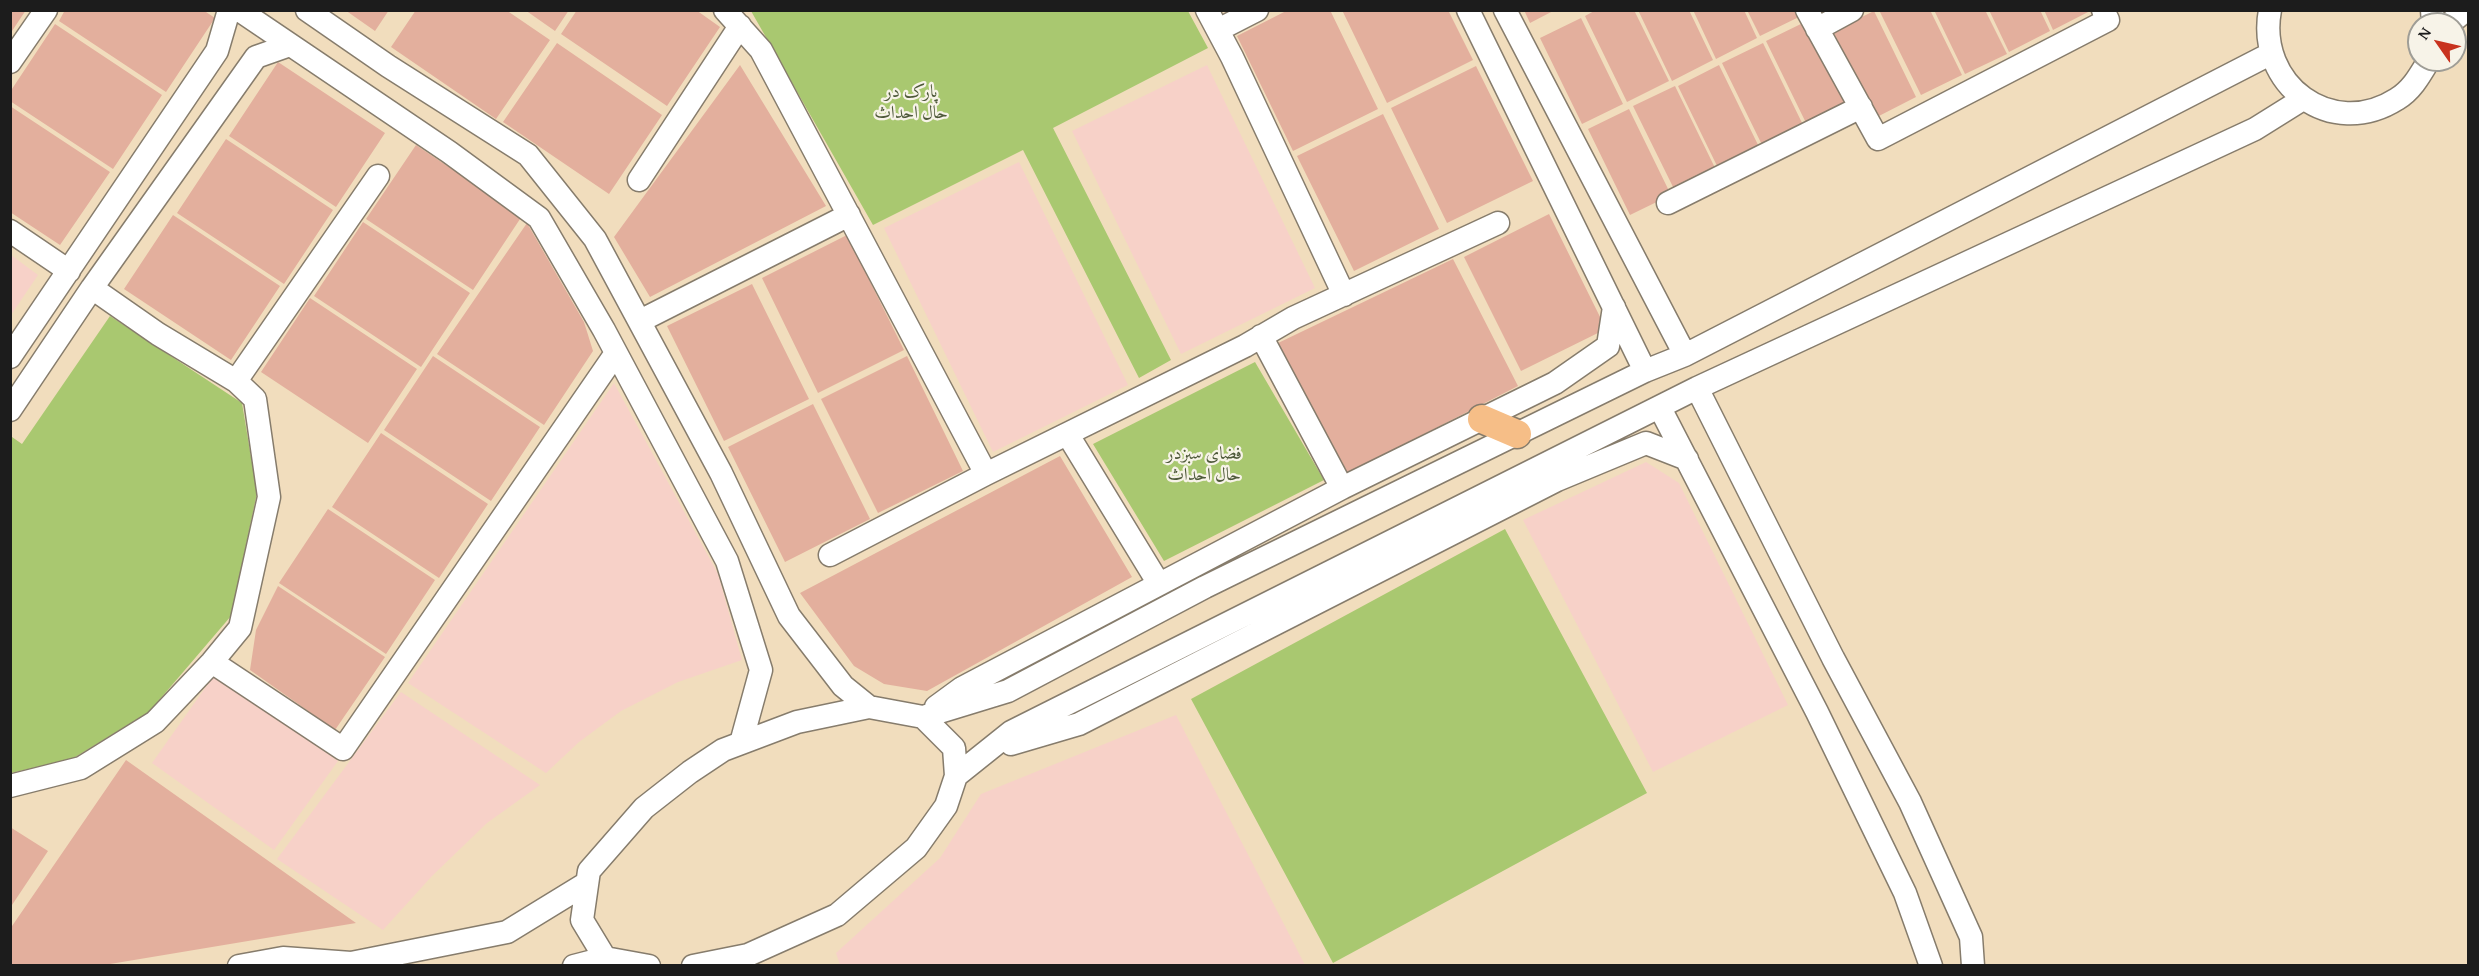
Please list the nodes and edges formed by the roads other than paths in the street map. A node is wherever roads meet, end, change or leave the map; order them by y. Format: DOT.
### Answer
graph roads {
  1 [pos="46,10"];
  2 [pos="229,10"];
  3 [pos="239,10"];
  4 [pos="307,10"];
  5 [pos="1257,10"];
  6 [pos="1468,10"];
  7 [pos="1504,10"];
  8 [pos="1852,10"];
  9 [pos="2103,10"];
  10 [pos="2270,10"];
  11 [pos="733,19"];
  12 [pos="1213,20"];
  13 [pos="1812,20"];
  14 [pos="290,45"];
  15 [pos="2270,54"];
  16 [pos="10,62"];
  17 [pos="2421,72"];
  18 [pos="2303,99"];
  19 [pos="1861,107"];
  20 [pos="158,138"];
  21 [pos="183,159"];
  22 [pos="378,176"];
  23 [pos="639,180"];
  24 [pos="1668,203"];
  25 [pos="849,215"];
  26 [pos="1498,224"];
  27 [pos="10,231"];
  28 [pos="69,271"];
  29 [pos="92,288"];
  30 [pos="1344,295"];
  31 [pos="1614,307"];
  32 [pos="640,321"];
  33 [pos="1261,336"];
  34 [pos="616,353"];
  35 [pos="1685,355"];
  36 [pos="10,357"];
  37 [pos="1645,371"];
  38 [pos="236,381"];
  39 [pos="1697,388"];
  40 [pos="1660,408"];
  41 [pos="10,410"];
  42 [pos="1482,419"];
  43 [pos="1517,434"];
  44 [pos="1068,435"];
  45 [pos="1687,459"];
  46 [pos="986,474"];
  47 [pos="1342,488"];
  48 [pos="830,555"];
  49 [pos="1159,585"];
  50 [pos="212,662"];
  51 [pos="868,706"];
  52 [pos="923,717"];
  53 [pos="741,743"];
  54 [pos="984,752"];
  55 [pos="956,776"];
  56 [pos="10,786"];
  57 [pos="587,883"];
  58 [pos="616,962"];
  59 [pos="343,964"];
  60 [pos="239,966"];
  61 [pos="574,966"];
  62 [pos="649,966"];
  63 [pos="693,966"];
  64 [pos="1931,966"];
  65 [pos="1972,966"];
  1 -- 16 [label="street"];
  2 -- 20 [label="street"];
  3 -- 14 [label="street"];
  4 -- 32 [label="street"];
  5 -- 12 [label="street"];
  6 -- 31 [label="street"];
  7 -- 35 [label="street"];
  8 -- 13 [label="street"];
  9 -- 19 [label="street"];
  10 -- 15 [label="street"];
  11 -- 23 [label="street"];
  11 -- 25 [label="street"];
  12 -- 30 [label="street"];
  13 -- 19 [label="street"];
  14 -- 21 [label="street"];
  14 -- 34 [label="street"];
  15 -- 18 [label="street"];
  15 -- 35 [label="street"];
  17 -- 18 [label="street"];
  18 -- 39 [label="street"];
  19 -- 24 [label="street"];
  20 -- 21 [label="street"];
  20 -- 28 [label="street"];
  21 -- 29 [label="street"];
  22 -- 38 [label="street"];
  25 -- 32 [label="street"];
  25 -- 46 [label="street"];
  26 -- 30 [label="street"];
  27 -- 28 [label="street"];
  28 -- 36 [label="street"];
  29 -- 38 [label="street"];
  29 -- 41 [label="street"];
  30 -- 33 [label="street"];
  31 -- 37 [label="street"];
  31 -- 42 [label="street"];
  32 -- 51 [label="street"];
  33 -- 44 [label="street"];
  33 -- 47 [label="street"];
  34 -- 50 [label="street"];
  34 -- 53 [label="street"];
  35 -- 37 [label="street"];
  37 -- 43 [label="street"];
  38 -- 50 [label="street"];
  39 -- 40 [label="street"];
  39 -- 65 [label="street"];
  40 -- 45 [label="street"];
  40 -- 54 [label="street"];
  42 -- 43 [label="main road"];
  42 -- 47 [label="street"];
  43 -- 52 [label="street"];
  44 -- 46 [label="street"];
  44 -- 49 [label="street"];
  45 -- 54 [label="street"];
  45 -- 64 [label="street"];
  46 -- 48 [label="street"];
  47 -- 49 [label="street"];
  49 -- 52 [label="street"];
  50 -- 56 [label="street"];
  51 -- 52 [label="street"];
  51 -- 53 [label="street"];
  52 -- 55 [label="street"];
  53 -- 57 [label="street"];
  54 -- 55 [label="street"];
  55 -- 63 [label="street"];
  57 -- 58 [label="street"];
  57 -- 59 [label="street"];
  58 -- 61 [label="street"];
  58 -- 62 [label="street"];
  59 -- 60 [label="street"];
}
